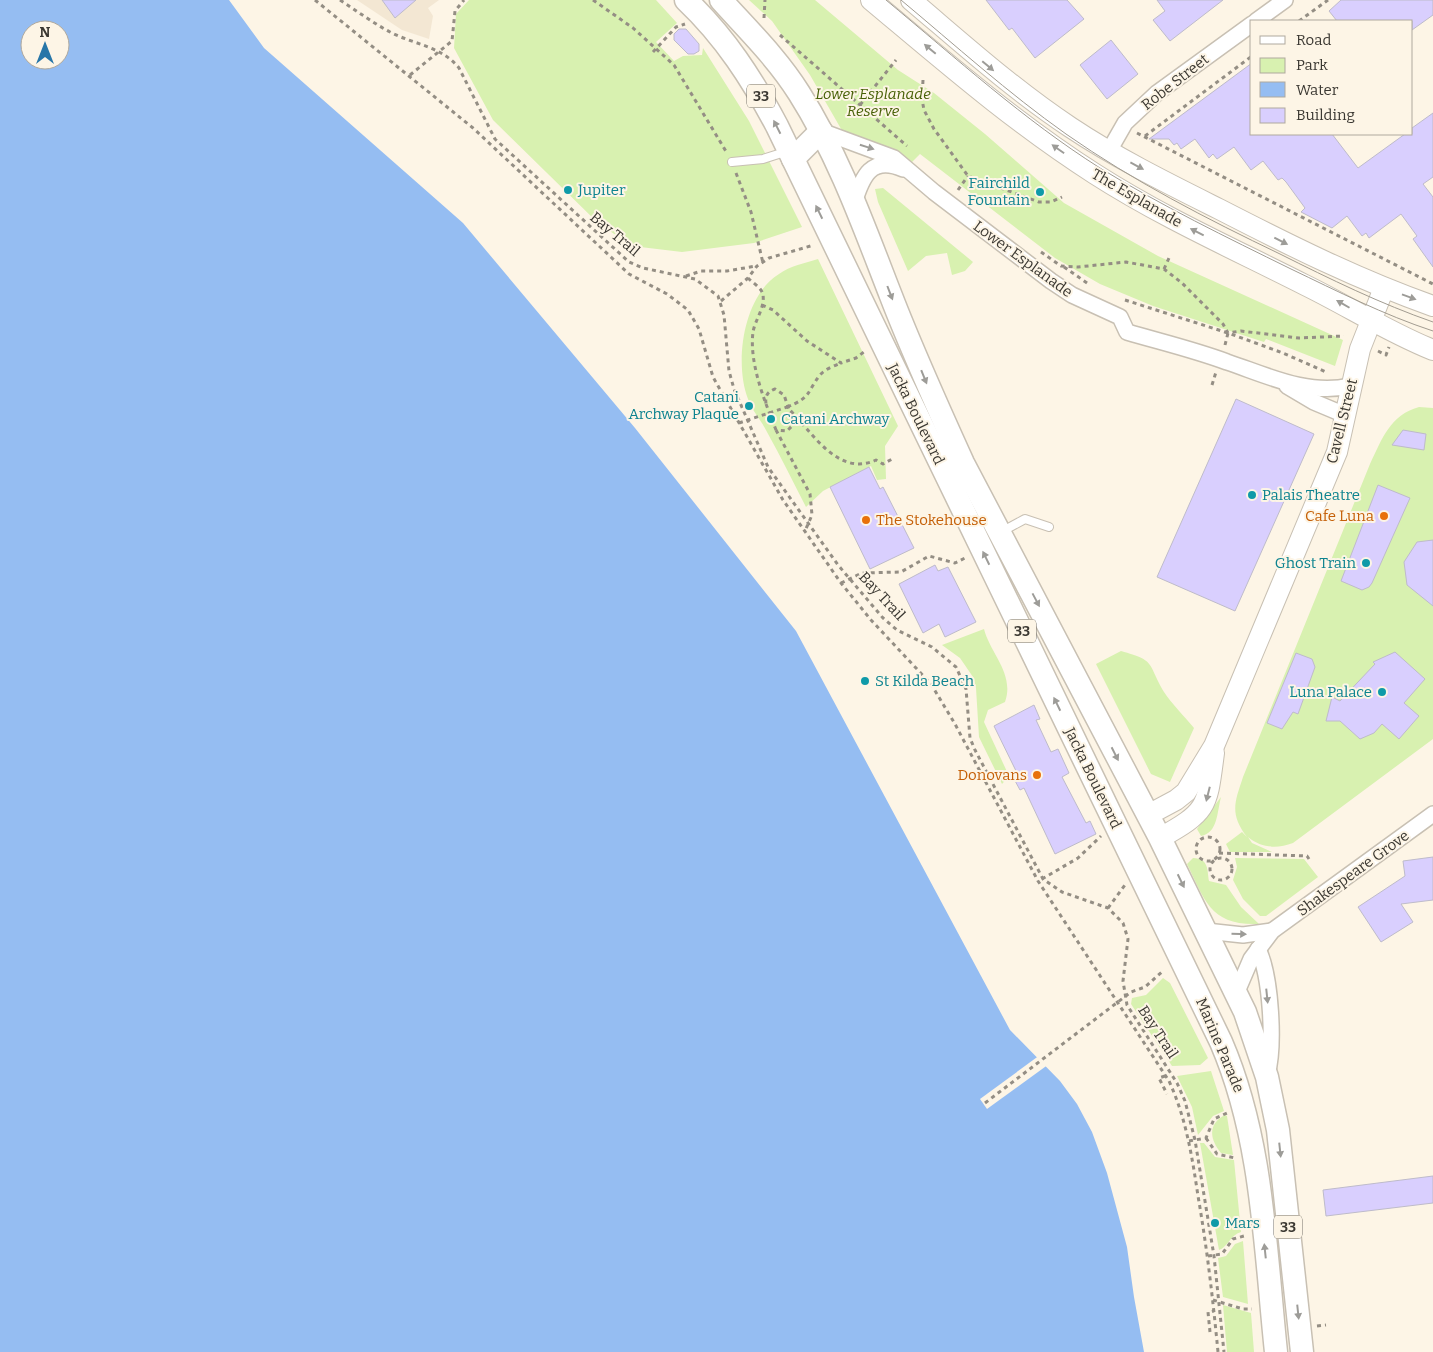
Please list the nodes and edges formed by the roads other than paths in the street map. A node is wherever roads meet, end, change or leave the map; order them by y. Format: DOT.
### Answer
graph roads {
  1 [pos="686,0"];
  2 [pos="721,0"];
  3 [pos="872,0"];
  4 [pos="911,0"];
  5 [pos="1285,0"];
  6 [pos="1257,20"];
  7 [pos="1250,25"];
  8 [pos="821,131"];
  9 [pos="1109,151"];
  10 [pos="791,155"];
  11 [pos="732,162"];
  12 [pos="911,173"];
  13 [pos="1095,174"];
  14 [pos="843,178"];
  15 [pos="807,187"];
  16 [pos="854,203"];
  17 [pos="1384,288"];
  18 [pos="1433,306"];
  19 [pos="1371,320"];
  20 [pos="1433,350"];
  21 [pos="1280,381"];
  22 [pos="1350,386"];
  23 [pos="1345,415"];
  24 [pos="1049,528"];
  25 [pos="999,533"];
  26 [pos="1214,746"];
  27 [pos="1433,814"];
  28 [pos="1148,815"];
  29 [pos="1160,838"];
  30 [pos="1124,842"];
  31 [pos="1206,931"];
  32 [pos="1272,931"];
  33 [pos="1258,949"];
  34 [pos="1236,994"];
  35 [pos="1267,1077"];
  36 [pos="1276,1352"];
  37 [pos="1302,1352"];
  10 -- 1 [label="main road, Jacka Boulevard / 33, one-way"];
  2 -- 8 [label="main road, Jacka Boulevard / 33"];
  13 -- 3 [label="street, The Esplanade, one-way"];
  4 -- 9 [label="street, The Esplanade, one-way"];
  5 -- 6 [label="street"];
  7 -- 9 [label="street, Robe Street"];
  8 -- 10 [label="main road"];
  8 -- 12 [label="street, Lower Esplanade, one-way"];
  8 -- 14 [label="main road, Jacka Boulevard / 33"];
  9 -- 13 [label="street"];
  9 -- 17 [label="street, The Esplanade, one-way"];
  10 -- 11 [label="lane"];
  10 -- 15 [label="main road, Jacka Boulevard / 33"];
  12 -- 16 [label="street, Lower Esplanade"];
  12 -- 21 [label="street, Lower Esplanade"];
  19 -- 13 [label="street, The Esplanade, one-way"];
  14 -- 15 [label="main road"];
  14 -- 16 [label="main road, Jacka Boulevard / 33"];
  30 -- 15 [label="main road, Jacka Boulevard / 33, one-way"];
  16 -- 25 [label="main road, Jacka Boulevard / 33, one-way"];
  17 -- 18 [label="street, The Esplanade, one-way"];
  17 -- 19 [label="street, Cavell Street"];
  19 -- 20 [label="street, The Esplanade"];
  19 -- 22 [label="street, Cavell Street"];
  21 -- 22 [label="street, Lower Esplanade"];
  21 -- 23 [label="street, Lower Esplanade"];
  22 -- 23 [label="street, Cavell Street"];
  23 -- 26 [label="street, Cavell Street"];
  24 -- 25 [label="lane"];
  25 -- 28 [label="main road, Jacka Boulevard / 33, one-way"];
  26 -- 28 [label="street, Cavell Street"];
  26 -- 29 [label="street, Cavell Street, one-way"];
  27 -- 32 [label="street, Shakespeare Grove"];
  28 -- 29 [label="main road, Marine Parade / 33"];
  28 -- 30 [label="main road"];
  29 -- 30 [label="main road"];
  29 -- 31 [label="main road, Marine Parade / 33, one-way"];
  36 -- 30 [label="main road, Marine Parade / 33, one-way"];
  31 -- 32 [label="street, Shakespeare Grove, one-way"];
  31 -- 34 [label="main road, Marine Parade / 33"];
  32 -- 33 [label="street, Shakespeare Grove"];
  33 -- 34 [label="street, Shakespeare Grove"];
  33 -- 35 [label="street, Marine Parade, one-way"];
  34 -- 35 [label="main road, Marine Parade / 33"];
  35 -- 37 [label="main road, Marine Parade / 33, one-way"];
}
